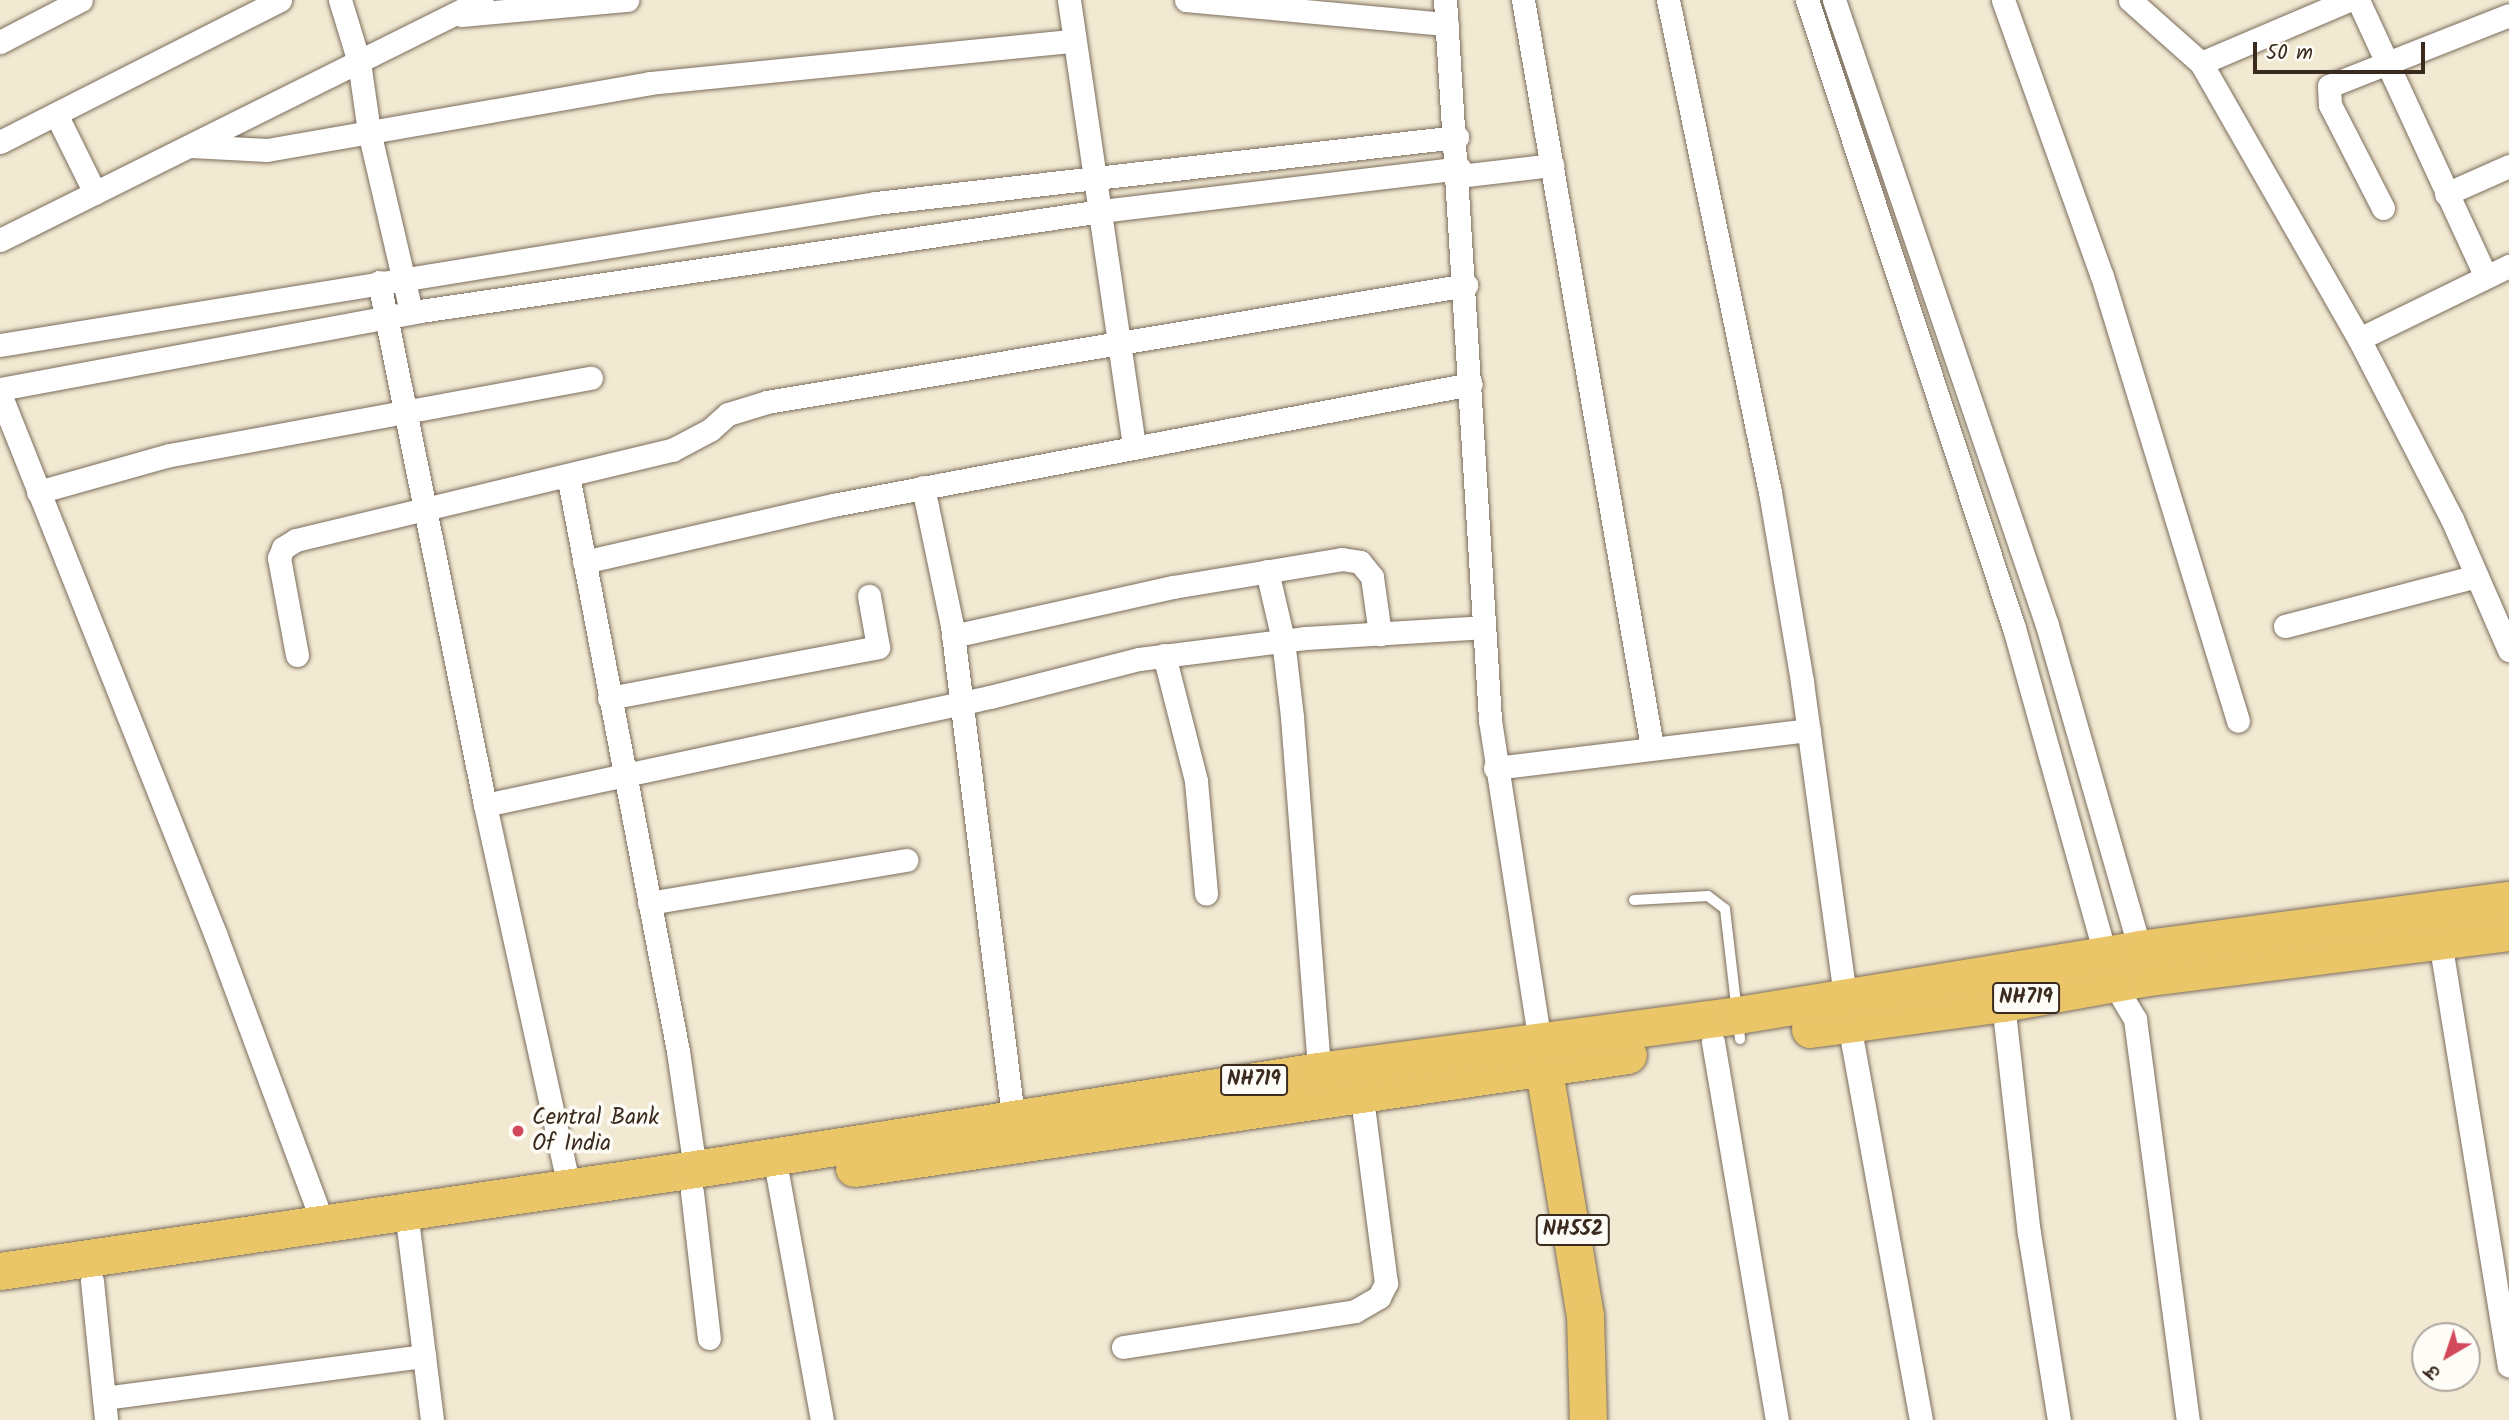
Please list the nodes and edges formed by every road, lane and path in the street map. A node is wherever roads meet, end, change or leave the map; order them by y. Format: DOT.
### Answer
graph roads {
  1 [pos="81,0"];
  2 [pos="280,0"];
  3 [pos="340,0"];
  4 [pos="482,0"];
  5 [pos="627,0"];
  6 [pos="1069,0"];
  7 [pos="1186,0"];
  8 [pos="1668,0"];
  9 [pos="1807,0"];
  10 [pos="1833,0"];
  11 [pos="2003,0"];
  12 [pos="2130,0"];
  13 [pos="2349,0"];
  14 [pos="2358,0"];
  15 [pos="1524,4"];
  16 [pos="1329,5"];
  17 [pos="1446,13"];
  18 [pos="452,15"];
  19 [pos="2509,15"];
  20 [pos="1074,41"];
  21 [pos="0,42"];
  22 [pos="2386,60"];
  23 [pos="359,62"];
  24 [pos="2201,63"];
  25 [pos="56,114"];
  26 [pos="369,131"];
  27 [pos="1457,137"];
  28 [pos="0,142"];
  29 [pos="191,146"];
  30 [pos="1552,164"];
  31 [pos="2509,166"];
  32 [pos="1459,172"];
  33 [pos="1096,179"];
  34 [pos="95,193"];
  35 [pos="2446,194"];
  36 [pos="2383,208"];
  37 [pos="1101,211"];
  38 [pos="0,240"];
  39 [pos="2509,266"];
  40 [pos="2486,277"];
  41 [pos="403,278"];
  42 [pos="379,282"];
  43 [pos="1466,285"];
  44 [pos="411,312"];
  45 [pos="387,317"];
  46 [pos="2359,339"];
  47 [pos="1117,344"];
  48 [pos="0,345"];
  49 [pos="591,377"];
  50 [pos="1471,384"];
  51 [pos="0,392"];
  52 [pos="404,411"];
  53 [pos="1135,447"];
  54 [pos="568,475"];
  55 [pos="923,487"];
  56 [pos="38,492"];
  57 [pos="425,511"];
  58 [pos="584,562"];
  59 [pos="1267,571"];
  60 [pos="2477,576"];
  61 [pos="869,596"];
  62 [pos="2285,626"];
  63 [pos="1483,627"];
  64 [pos="1380,634"];
  65 [pos="953,636"];
  66 [pos="1283,640"];
  67 [pos="2509,650"];
  68 [pos="1164,654"];
  69 [pos="297,655"];
  70 [pos="609,698"];
  71 [pos="961,703"];
  72 [pos="2238,721"];
  73 [pos="1809,730"];
  74 [pos="1652,747"];
  75 [pos="1495,768"];
  76 [pos="623,774"];
  77 [pos="485,805"];
  78 [pos="906,860"];
  79 [pos="1206,894"];
  80 [pos="1634,900"];
  81 [pos="2509,900"];
  82 [pos="649,903"];
  83 [pos="2509,932"];
  84 [pos="2440,941"];
  85 [pos="2127,966"];
  86 [pos="2003,1003"];
  87 [pos="1848,1011"];
  88 [pos="2135,1019"];
  89 [pos="1730,1032"];
  90 [pos="1542,1055"];
  91 [pos="1359,1079"];
  92 [pos="1320,1084"];
  93 [pos="1013,1116"];
  94 [pos="776,1168"];
  95 [pos="694,1180"];
  96 [pos="569,1187"];
  97 [pos="407,1222"];
  98 [pos="323,1223"];
  99 [pos="0,1271"];
  100 [pos="92,1281"];
  101 [pos="0,1294"];
  102 [pos="709,1339"];
  103 [pos="1124,1348"];
  104 [pos="424,1356"];
  105 [pos="2509,1365"];
  106 [pos="105,1409"];
  107 [pos="432,1420"];
  108 [pos="822,1420"];
  109 [pos="1588,1420"];
  110 [pos="1777,1420"];
  111 [pos="1921,1420"];
  112 [pos="2059,1420"];
  113 [pos="2188,1420"];
  1 -- 21 [label="street"];
  2 -- 25 [label="street"];
  3 -- 23 [label="street"];
  4 -- 18 [label="street"];
  5 -- 18 [label="street"];
  6 -- 20 [label="street"];
  7 -- 16 [label="street"];
  8 -- 73 [label="street"];
  9 -- 85 [label="street"];
  10 -- 85 [label="street"];
  11 -- 72 [label="street"];
  12 -- 24 [label="street"];
  13 -- 24 [label="street"];
  14 -- 22 [label="street"];
  15 -- 30 [label="street"];
  16 -- 17 [label="street"];
  17 -- 27 [label="street"];
  18 -- 23 [label="street"];
  19 -- 22 [label="street"];
  20 -- 26 [label="street"];
  20 -- 33 [label="street"];
  22 -- 35 [label="street"];
  22 -- 36 [label="street"];
  23 -- 26 [label="street"];
  23 -- 29 [label="street"];
  24 -- 46 [label="street"];
  25 -- 28 [label="street"];
  25 -- 34 [label="street"];
  26 -- 29 [label="street"];
  26 -- 41 [label="street"];
  27 -- 32 [label="street"];
  27 -- 33 [label="street"];
  29 -- 34 [label="street"];
  30 -- 32 [label="street"];
  30 -- 74 [label="street"];
  31 -- 35 [label="street"];
  32 -- 37 [label="street"];
  32 -- 43 [label="street"];
  33 -- 37 [label="street"];
  33 -- 41 [label="street"];
  34 -- 38 [label="street"];
  35 -- 40 [label="street"];
  37 -- 44 [label="street"];
  37 -- 47 [label="street"];
  39 -- 40 [label="street"];
  40 -- 46 [label="street"];
  41 -- 42 [label="street"];
  41 -- 44 [label="street"];
  42 -- 45 [label="street"];
  42 -- 48 [label="street"];
  43 -- 47 [label="street"];
  43 -- 50 [label="street"];
  44 -- 45 [label="street"];
  45 -- 51 [label="street"];
  45 -- 52 [label="street"];
  46 -- 60 [label="street"];
  47 -- 53 [label="street"];
  47 -- 54 [label="street"];
  49 -- 52 [label="street"];
  50 -- 53 [label="street"];
  50 -- 63 [label="street"];
  51 -- 56 [label="street"];
  52 -- 56 [label="street"];
  52 -- 57 [label="street"];
  53 -- 55 [label="street"];
  54 -- 57 [label="street"];
  54 -- 58 [label="street"];
  55 -- 58 [label="street"];
  55 -- 65 [label="street"];
  56 -- 98 [label="street"];
  57 -- 69 [label="street"];
  57 -- 77 [label="street"];
  58 -- 70 [label="street"];
  59 -- 64 [label="street"];
  59 -- 65 [label="street"];
  59 -- 66 [label="street"];
  60 -- 62 [label="street"];
  60 -- 67 [label="street"];
  61 -- 70 [label="street"];
  63 -- 64 [label="street"];
  63 -- 75 [label="street"];
  64 -- 66 [label="street"];
  65 -- 71 [label="street"];
  66 -- 68 [label="street"];
  66 -- 92 [label="street"];
  68 -- 71 [label="street"];
  68 -- 79 [label="street"];
  70 -- 76 [label="street"];
  71 -- 76 [label="street"];
  71 -- 93 [label="street"];
  73 -- 74 [label="street"];
  73 -- 87 [label="street"];
  74 -- 75 [label="street"];
  75 -- 90 [label="street"];
  76 -- 77 [label="street"];
  76 -- 82 [label="street"];
  77 -- 96 [label="street"];
  78 -- 82 [label="street"];
  80 -- 89 [label="lane"];
  81 -- 85 [label="highway, NH719"];
  82 -- 95 [label="street"];
  83 -- 84 [label="highway, NH719"];
  84 -- 85 [label="highway, NH719"];
  84 -- 105 [label="street"];
  85 -- 86 [label="highway, NH719"];
  85 -- 87 [label="highway, NH719"];
  85 -- 88 [label="street"];
  85 -- 88 [label="street"];
  86 -- 87 [label="highway, NH719"];
  86 -- 112 [label="street"];
  87 -- 89 [label="highway, NH719"];
  87 -- 111 [label="street"];
  88 -- 113 [label="street"];
  89 -- 90 [label="highway, NH719"];
  89 -- 110 [label="street"];
  90 -- 91 [label="highway, NH719"];
  90 -- 109 [label="highway, NH552"];
  91 -- 92 [label="highway, NH719"];
  91 -- 103 [label="street"];
  92 -- 93 [label="highway, NH719"];
  92 -- 94 [label="highway, NH719"];
  93 -- 94 [label="highway, NH719"];
  94 -- 95 [label="highway, NH719"];
  94 -- 108 [label="street"];
  95 -- 96 [label="highway, NH719"];
  95 -- 97 [label="highway, NH719"];
  95 -- 102 [label="street"];
  96 -- 97 [label="highway, NH719"];
  97 -- 98 [label="highway, NH719"];
  97 -- 100 [label="highway, NH719"];
  97 -- 104 [label="street"];
  98 -- 99 [label="highway, NH719"];
  100 -- 101 [label="highway, NH719"];
  100 -- 106 [label="street"];
  104 -- 106 [label="street"];
  104 -- 107 [label="street"];
}
